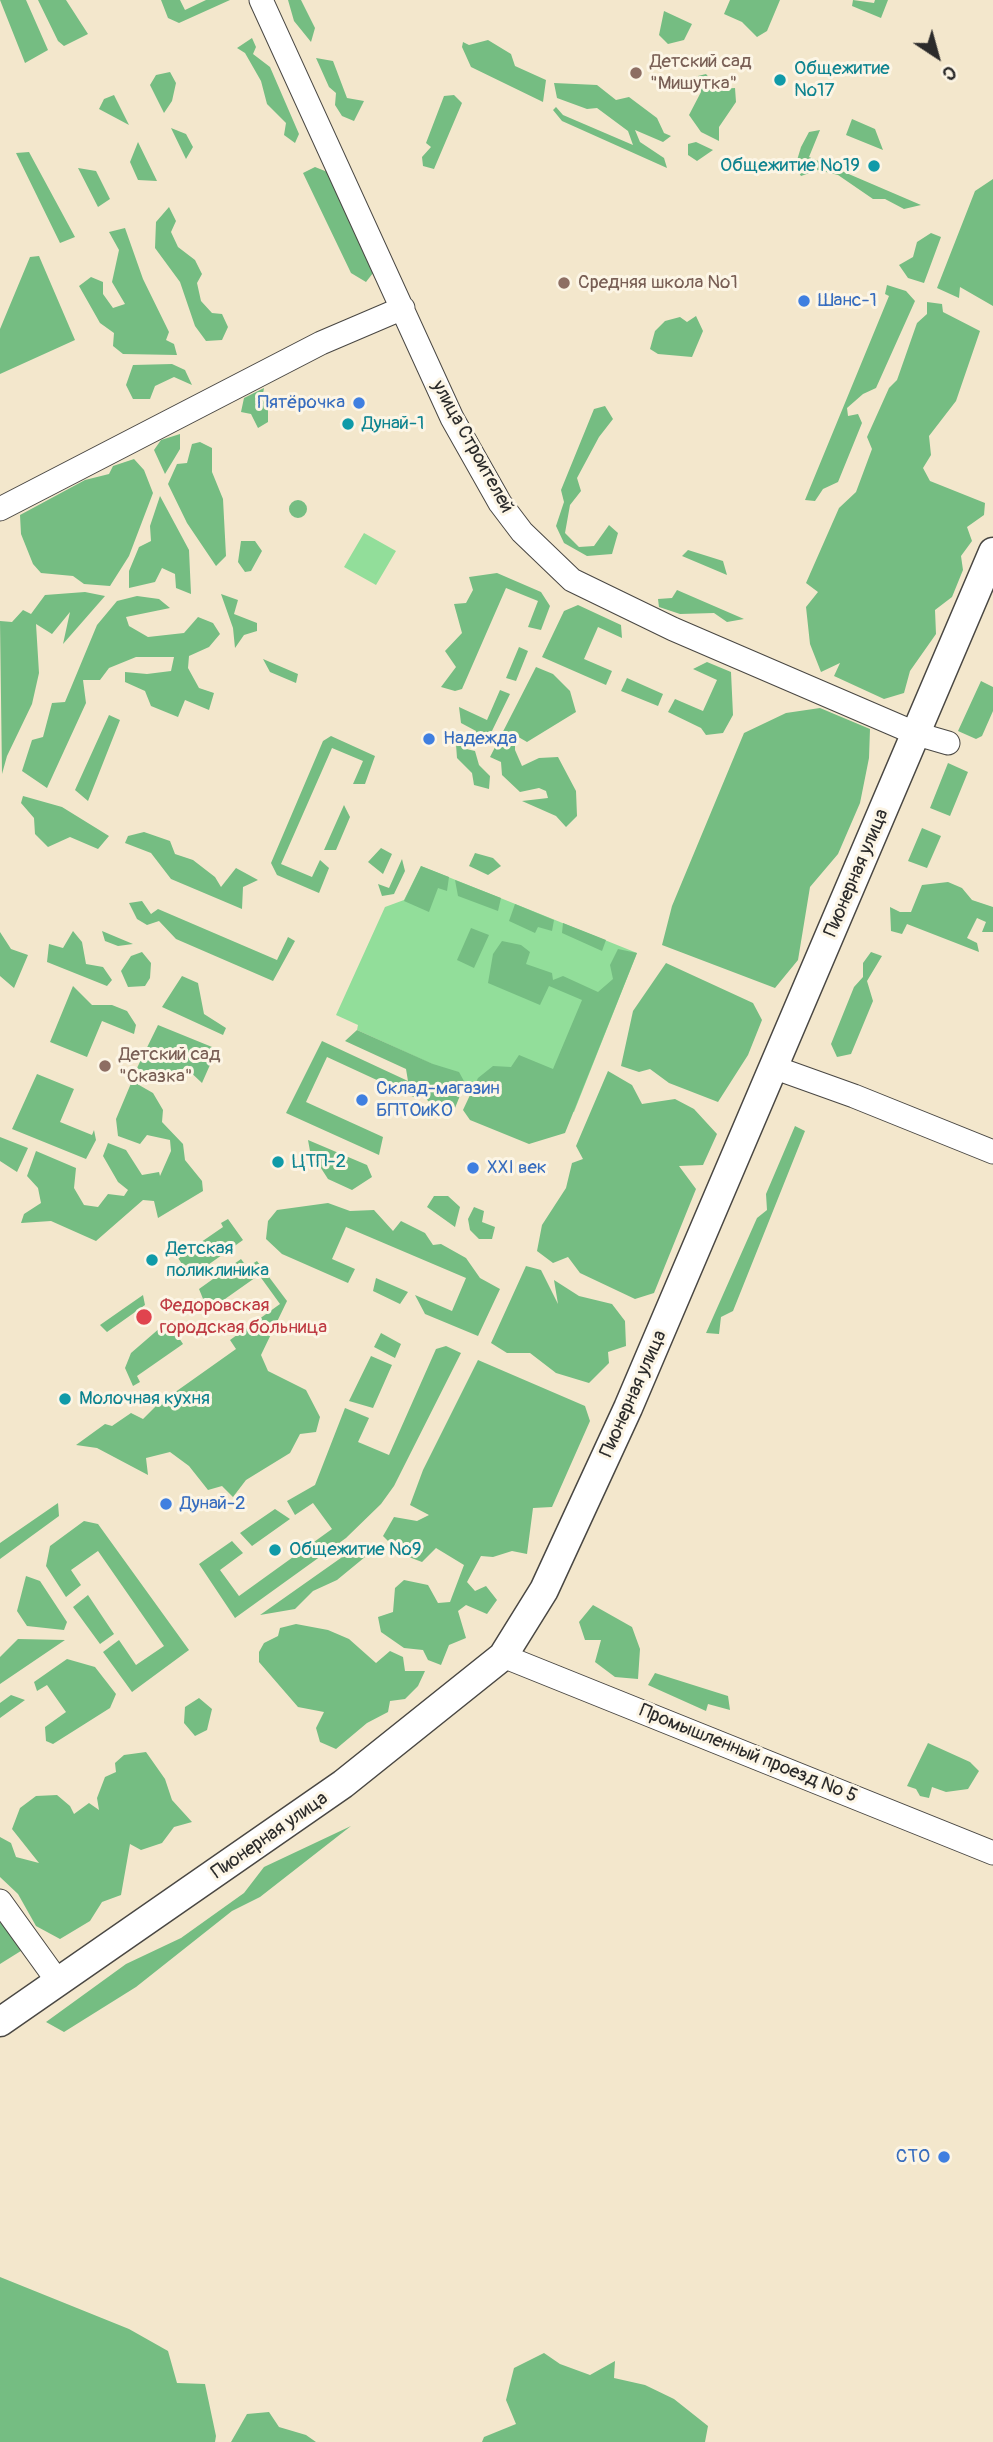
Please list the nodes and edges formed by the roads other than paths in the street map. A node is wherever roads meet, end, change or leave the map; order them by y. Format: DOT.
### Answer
graph roads {
  1 [pos="261,0"];
  2 [pos="403,308"];
  3 [pos="0,509"];
  4 [pos="993,552"];
  5 [pos="917,734"];
  6 [pos="948,743"];
  7 [pos="773,1067"];
  8 [pos="993,1152"];
  9 [pos="503,1656"];
  10 [pos="993,1853"];
  11 [pos="0,1901"];
  12 [pos="59,1983"];
  13 [pos="0,2022"];
  1 -- 2 [label="street, улица Строителей"];
  2 -- 3 [label="street"];
  2 -- 5 [label="street, улица Строителей"];
  4 -- 5 [label="main road, Пионерная улица"];
  5 -- 6 [label="street, улица Строителей"];
  5 -- 7 [label="main road, Пионерная улица"];
  7 -- 8 [label="street"];
  7 -- 9 [label="main road, Пионерная улица"];
  9 -- 10 [label="street, Промышленный проезд № 5"];
  9 -- 12 [label="main road, Пионерная улица"];
  11 -- 12 [label="street"];
  12 -- 13 [label="main road, Пионерная улица"];
}
